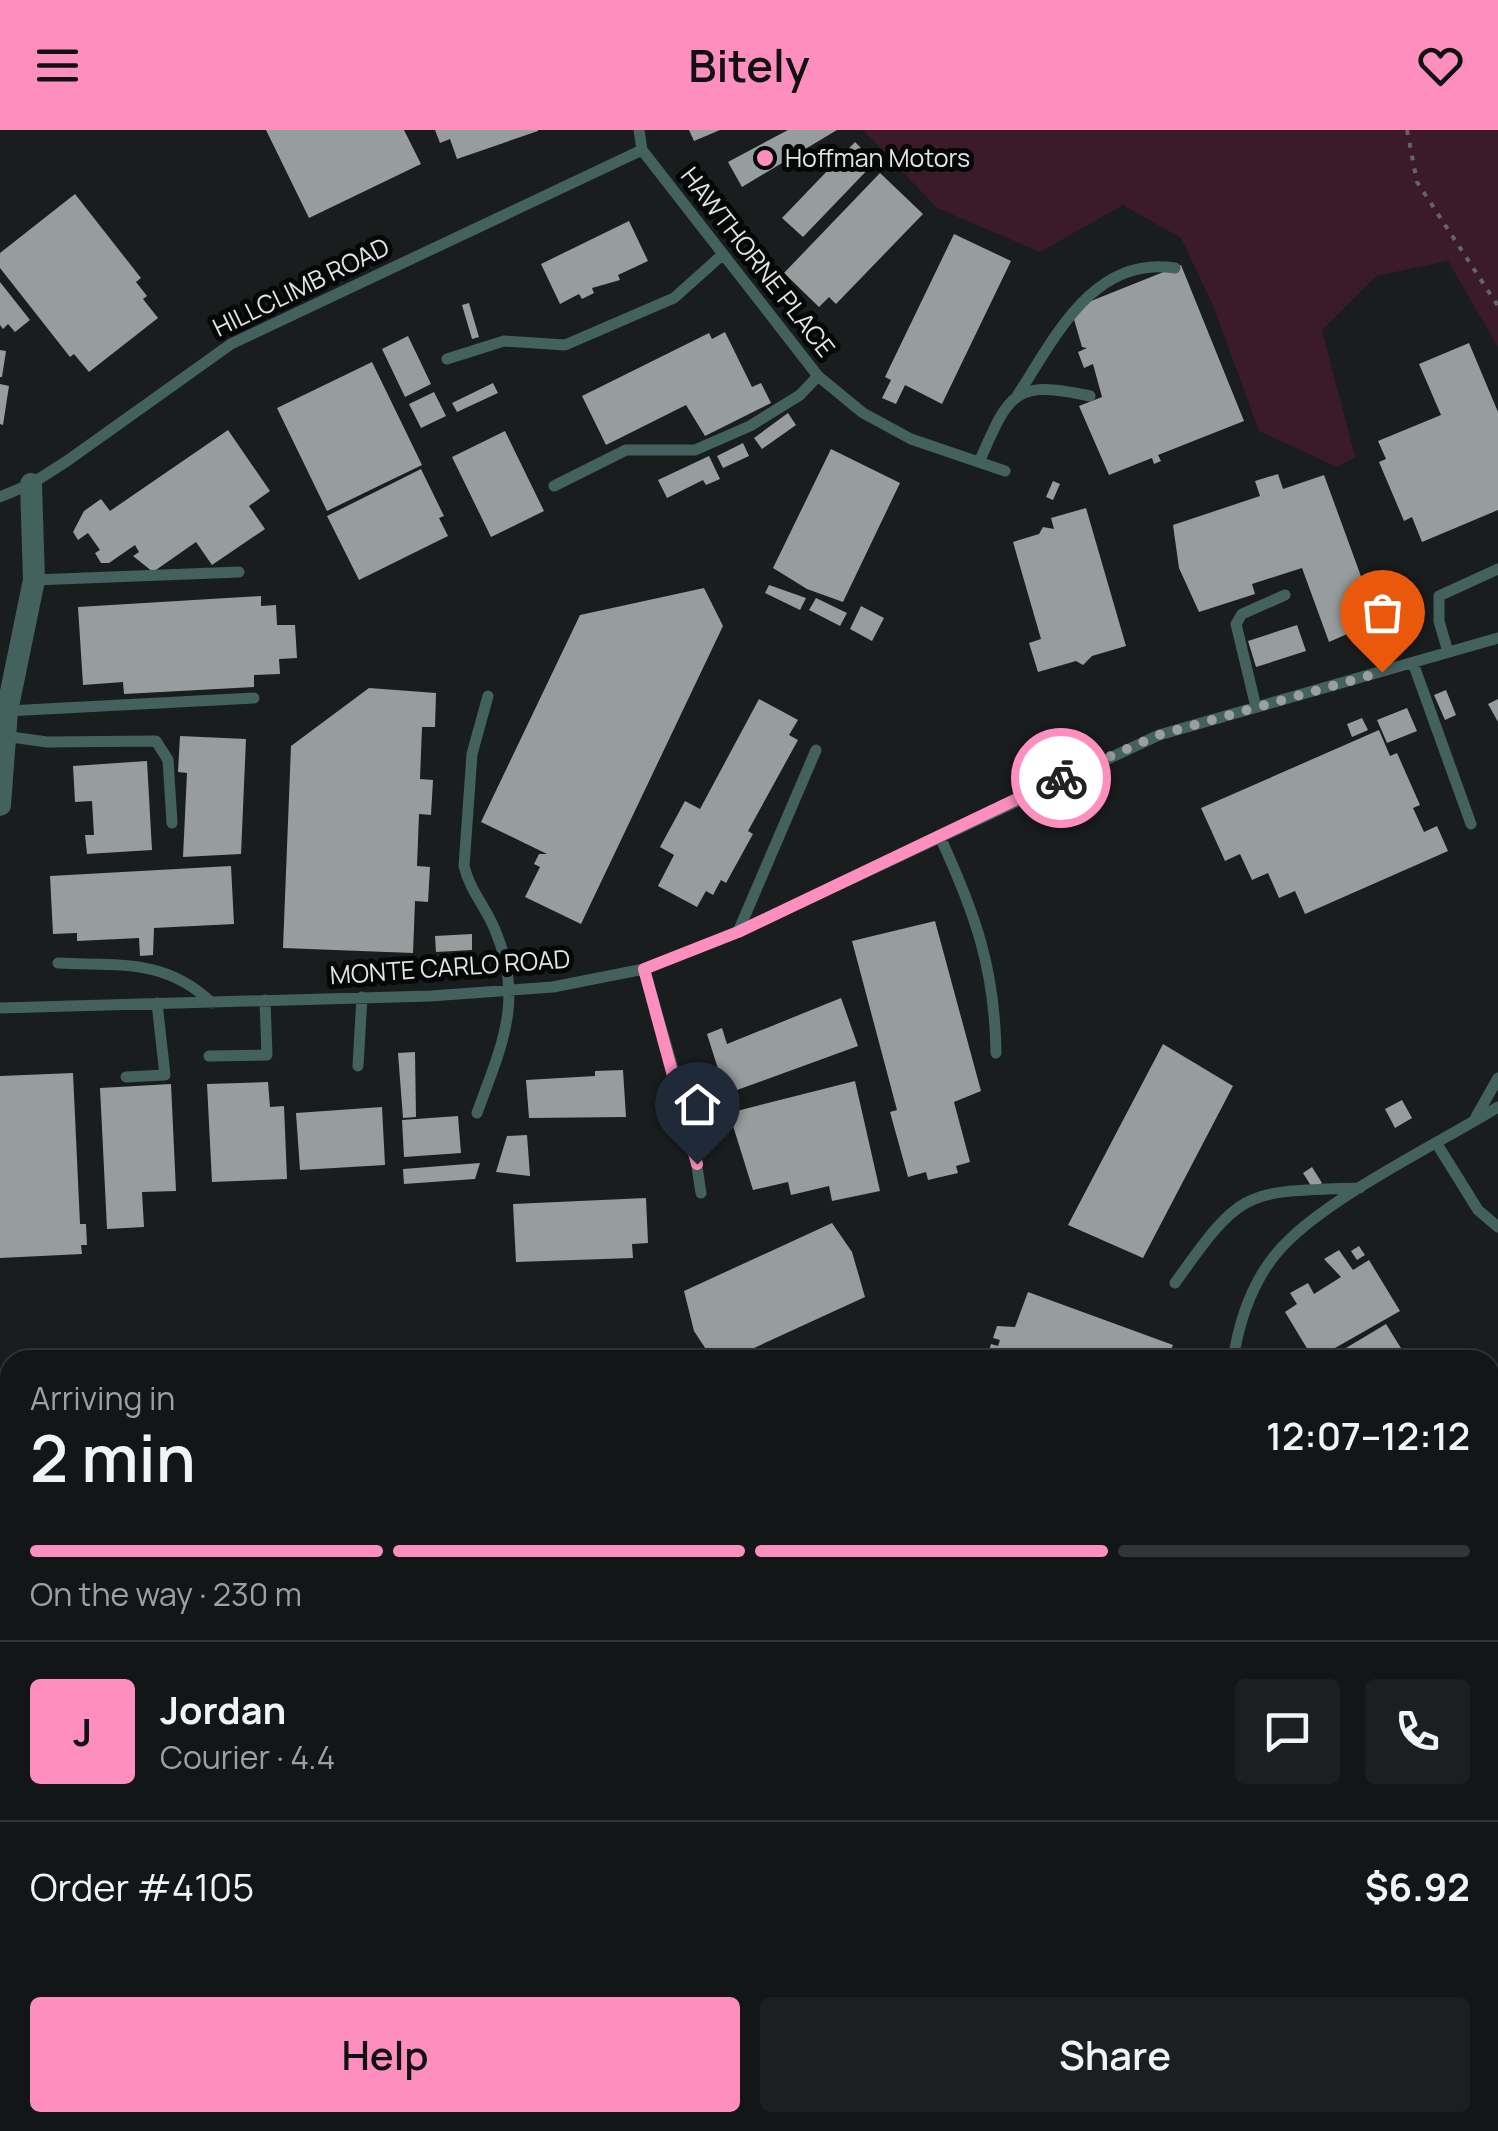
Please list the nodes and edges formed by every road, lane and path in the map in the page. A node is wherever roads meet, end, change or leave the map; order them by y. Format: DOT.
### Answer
graph roads {
  1 [pos="638,130"];
  2 [pos="1407,130"];
  3 [pos="642,150"];
  4 [pos="721,256"];
  5 [pos="1175,268"];
  6 [pos="1498,306"];
  7 [pos="448,358"];
  8 [pos="818,376"];
  9 [pos="1017,396"];
  10 [pos="1090,396"];
  11 [pos="980,460"];
  12 [pos="1005,471"];
  13 [pos="31,484"];
  14 [pos="554,486"];
  15 [pos="0,496"];
  16 [pos="1498,569"];
  17 [pos="239,572"];
  18 [pos="34,580"];
  19 [pos="1285,596"];
  20 [pos="1498,638"];
  21 [pos="1448,652"];
  22 [pos="1413,663"];
  23 [pos="488,696"];
  24 [pos="254,698"];
  25 [pos="1256,707"];
  26 [pos="6,711"];
  27 [pos="3,736"];
  28 [pos="816,750"];
  29 [pos="0,790"];
  30 [pos="0,805"];
  31 [pos="172,823"];
  32 [pos="1471,824"];
  33 [pos="940,838"];
  34 [pos="738,932"];
  35 [pos="58,962"];
  36 [pos="644,969"];
  37 [pos="510,989"];
  38 [pos="362,997"];
  39 [pos="265,1000"];
  40 [pos="212,1002"];
  41 [pos="157,1003"];
  42 [pos="0,1008"];
  43 [pos="996,1053"];
  44 [pos="209,1056"];
  45 [pos="358,1066"];
  46 [pos="126,1078"];
  47 [pos="1498,1078"];
  48 [pos="1498,1106"];
  49 [pos="477,1113"];
  50 [pos="1474,1121"];
  51 [pos="1437,1144"];
  52 [pos="1364,1188"];
  53 [pos="702,1193"];
  54 [pos="1498,1226"];
  55 [pos="1175,1283"];
  56 [pos="1235,1350"];
  1 -- 3 [label="lane"];
  2 -- 6 [label="path"];
  3 -- 4 [label="lane, HAWTHORNE PLACE"];
  3 -- 13 [label="lane, HILLCLIMB ROAD"];
  4 -- 7 [label="lane"];
  4 -- 8 [label="lane, HAWTHORNE PLACE"];
  5 -- 9 [label="lane"];
  8 -- 11 [label="lane, HAWTHORNE PLACE"];
  8 -- 14 [label="lane"];
  9 -- 10 [label="lane"];
  9 -- 11 [label="lane"];
  11 -- 12 [label="lane, HAWTHORNE PLACE"];
  13 -- 15 [label="lane, HILLCLIMB ROAD"];
  13 -- 18 [label="street"];
  16 -- 21 [label="lane"];
  17 -- 18 [label="lane"];
  18 -- 26 [label="street"];
  19 -- 25 [label="lane"];
  20 -- 21 [label="lane, MONTE CARLO ROAD"];
  21 -- 22 [label="lane, MONTE CARLO ROAD"];
  22 -- 25 [label="lane, MONTE CARLO ROAD"];
  22 -- 32 [label="lane"];
  23 -- 37 [label="lane"];
  24 -- 26 [label="lane"];
  25 -- 33 [label="lane, MONTE CARLO ROAD"];
  26 -- 27 [label="street"];
  27 -- 29 [label="street"];
  27 -- 31 [label="lane"];
  28 -- 34 [label="lane"];
  29 -- 30 [label="street"];
  33 -- 34 [label="lane, MONTE CARLO ROAD"];
  33 -- 43 [label="lane"];
  34 -- 36 [label="lane, MONTE CARLO ROAD"];
  35 -- 40 [label="lane"];
  36 -- 37 [label="lane, MONTE CARLO ROAD"];
  36 -- 53 [label="lane"];
  37 -- 38 [label="lane, MONTE CARLO ROAD"];
  37 -- 49 [label="lane"];
  38 -- 39 [label="lane, MONTE CARLO ROAD"];
  38 -- 45 [label="lane"];
  39 -- 40 [label="lane, MONTE CARLO ROAD"];
  39 -- 44 [label="lane"];
  40 -- 41 [label="lane, MONTE CARLO ROAD"];
  41 -- 42 [label="lane, MONTE CARLO ROAD"];
  41 -- 46 [label="lane"];
  47 -- 50 [label="lane"];
  48 -- 50 [label="lane"];
  50 -- 51 [label="lane"];
  51 -- 52 [label="lane"];
  51 -- 54 [label="lane"];
  52 -- 55 [label="lane"];
  52 -- 56 [label="lane"];
}
